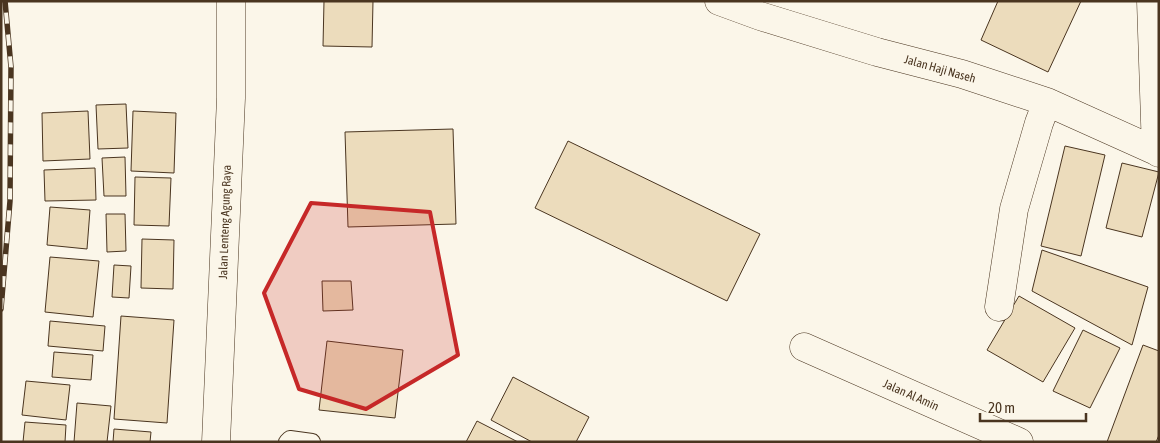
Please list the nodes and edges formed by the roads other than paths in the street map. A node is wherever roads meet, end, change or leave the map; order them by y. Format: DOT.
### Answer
graph roads {
  1 [pos="231,1"];
  2 [pos="719,1"];
  3 [pos="1151,1"];
  4 [pos="1047,102"];
  5 [pos="1157,152"];
  6 [pos="999,307"];
  7 [pos="804,347"];
  8 [pos="980,434"];
  9 [pos="216,442"];
  10 [pos="287,442"];
  11 [pos="312,442"];
  12 [pos="1019,442"];
  1 -- 9 [label="street, Jalan Lenteng Agung Raya"];
  2 -- 4 [label="street, Jalan Haji Naseh"];
  3 -- 5 [label="street"];
  4 -- 5 [label="street, Jalan Haji Naseh"];
  4 -- 6 [label="street"];
  7 -- 8 [label="street, Jalan Al Amin"];
  8 -- 12 [label="street, Jalan Al Amin"];
  10 -- 11 [label="lane"];
}
